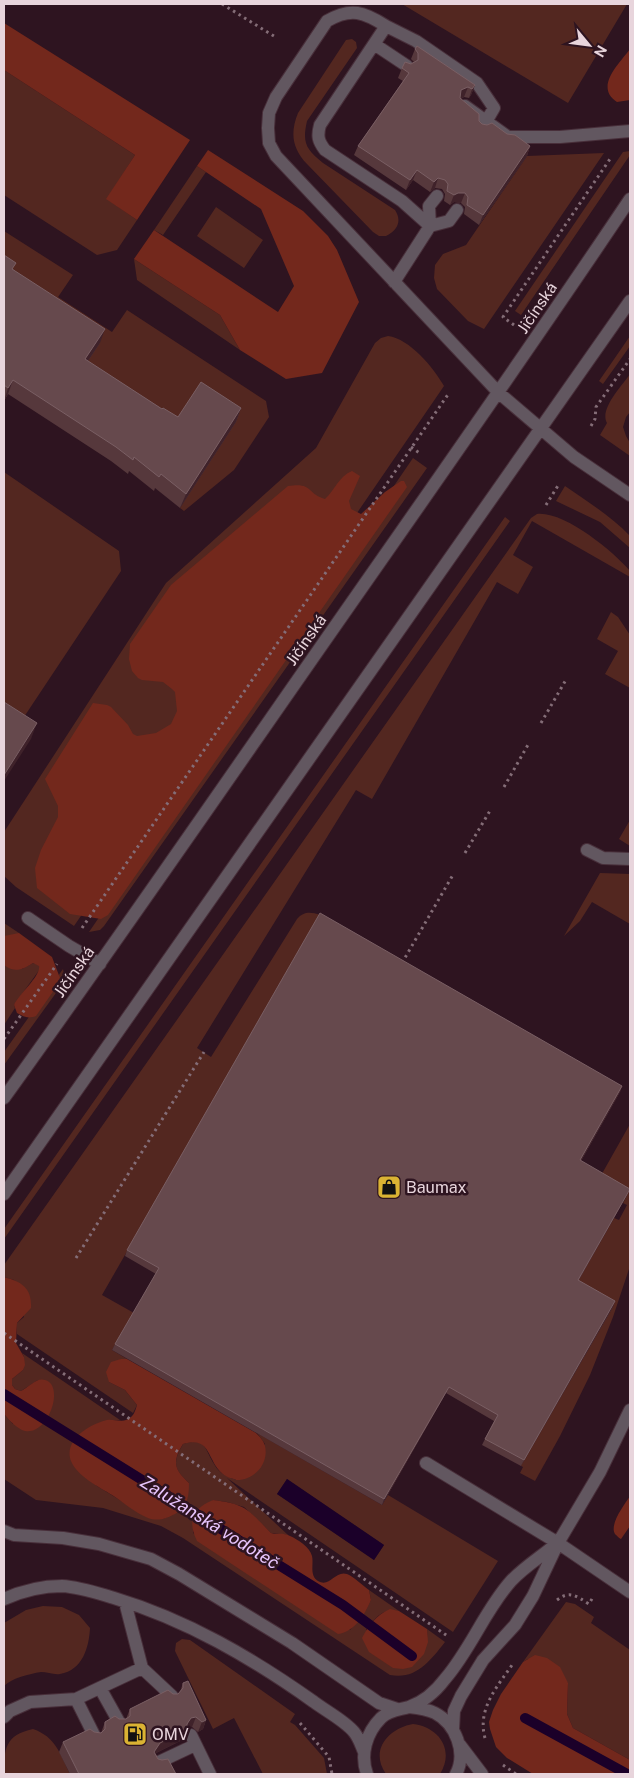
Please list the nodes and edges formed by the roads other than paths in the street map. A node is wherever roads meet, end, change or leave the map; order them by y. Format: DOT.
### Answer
graph roads {
  1 [pos="386,26"];
  2 [pos="374,44"];
  3 [pos="407,66"];
  4 [pos="464,105"];
  5 [pos="485,124"];
  6 [pos="630,131"];
  7 [pos="437,196"];
  8 [pos="630,199"];
  9 [pos="457,210"];
  10 [pos="430,226"];
  11 [pos="394,282"];
  12 [pos="630,301"];
  13 [pos="498,393"];
  14 [pos="540,429"];
  15 [pos="630,495"];
  16 [pos="587,850"];
  17 [pos="630,859"];
  18 [pos="28,918"];
  19 [pos="100,964"];
  20 [pos="4,1098"];
  21 [pos="4,1194"];
  22 [pos="630,1410"];
  23 [pos="426,1463"];
  24 [pos="4,1531"];
  25 [pos="558,1543"];
  26 [pos="630,1592"];
  27 [pos="4,1600"];
  28 [pos="125,1602"];
  29 [pos="142,1668"];
  30 [pos="100,1688"];
  31 [pos="172,1696"];
  32 [pos="76,1699"];
  33 [pos="403,1708"];
  34 [pos="4,1718"];
  35 [pos="119,1722"];
  36 [pos="454,1730"];
  37 [pos="94,1735"];
  38 [pos="459,1744"];
  39 [pos="364,1752"];
  40 [pos="158,1762"];
  41 [pos="364,1772"];
  42 [pos="210,1774"];
  43 [pos="456,1774"];
  44 [pos="482,1774"];
  1 -- 2 [label="street"];
  1 -- 5 [label="street"];
  1 -- 11 [label="street"];
  2 -- 3 [label="street"];
  2 -- 10 [label="street"];
  4 -- 5 [label="street"];
  5 -- 6 [label="street"];
  7 -- 10 [label="street"];
  8 -- 13 [label="street, Jičínská"];
  9 -- 10 [label="street"];
  10 -- 11 [label="street"];
  11 -- 13 [label="street"];
  12 -- 14 [label="street"];
  13 -- 14 [label="street"];
  13 -- 19 [label="street, Jičínská"];
  14 -- 15 [label="street"];
  14 -- 21 [label="street"];
  16 -- 17 [label="street"];
  18 -- 19 [label="street"];
  19 -- 20 [label="street, Jičínská"];
  22 -- 25 [label="street"];
  23 -- 25 [label="street"];
  24 -- 33 [label="street"];
  25 -- 26 [label="street"];
  25 -- 33 [label="street"];
  25 -- 36 [label="street"];
  27 -- 28 [label="street"];
  28 -- 29 [label="street"];
  28 -- 39 [label="street"];
  29 -- 30 [label="street"];
  29 -- 31 [label="street"];
  30 -- 32 [label="street"];
  30 -- 35 [label="street"];
  32 -- 34 [label="street"];
  32 -- 37 [label="street"];
  33 -- 36 [label="street"];
  33 -- 39 [label="street"];
  36 -- 38 [label="street"];
  38 -- 43 [label="street"];
  38 -- 44 [label="street"];
  39 -- 41 [label="street"];
  40 -- 42 [label="street"];
}
